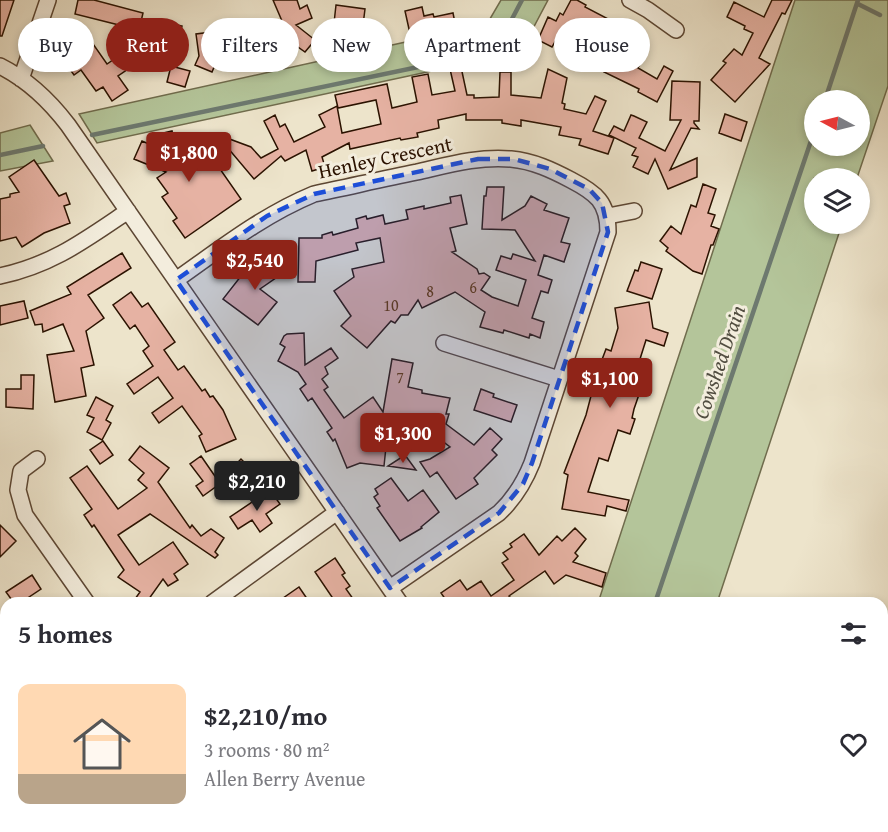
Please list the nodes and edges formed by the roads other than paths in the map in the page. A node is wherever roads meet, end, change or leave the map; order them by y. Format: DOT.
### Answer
graph roads {
  1 [pos="48,0"];
  2 [pos="630,0"];
  3 [pos="676,30"];
  4 [pos="0,66"];
  5 [pos="21,78"];
  6 [pos="634,211"];
  7 [pos="128,212"];
  8 [pos="608,216"];
  9 [pos="0,276"];
  10 [pos="176,280"];
  11 [pos="444,343"];
  12 [pos="559,379"];
  13 [pos="37,459"];
  14 [pos="337,512"];
  15 [pos="390,588"];
  16 [pos="83,597"];
  17 [pos="220,597"];
  18 [pos="396,597"];
  1 -- 5 [label="street"];
  2 -- 3 [label="street"];
  4 -- 5 [label="street"];
  5 -- 7 [label="street"];
  6 -- 8 [label="street"];
  7 -- 9 [label="street"];
  7 -- 10 [label="street"];
  8 -- 10 [label="street, Henley Crescent"];
  8 -- 12 [label="street"];
  10 -- 14 [label="street"];
  11 -- 12 [label="street"];
  12 -- 15 [label="street"];
  13 -- 16 [label="street"];
  14 -- 15 [label="street"];
  14 -- 17 [label="street"];
  15 -- 18 [label="street"];
}
